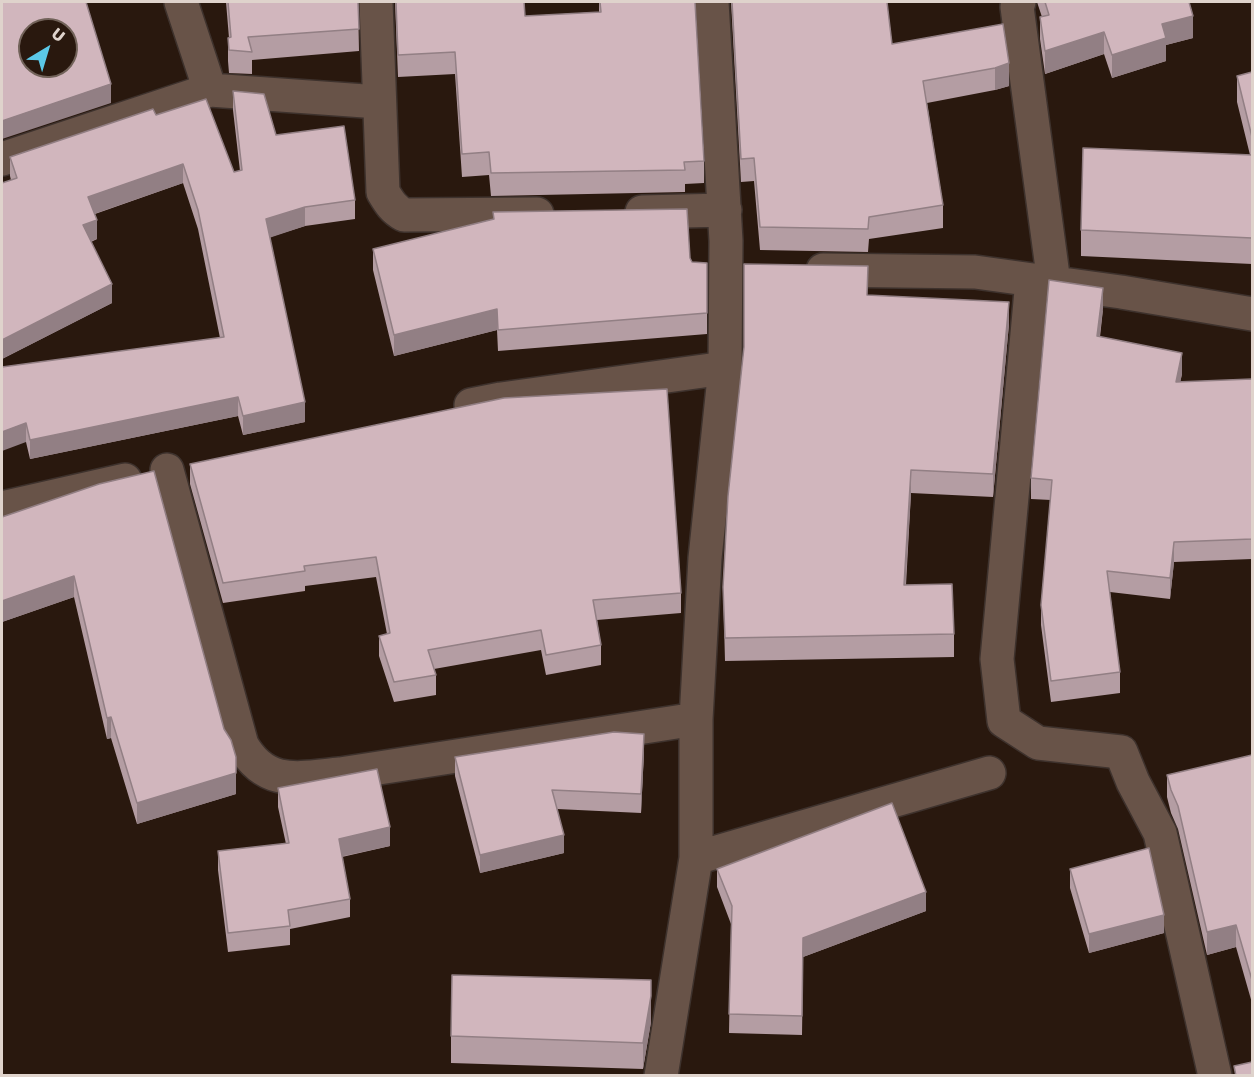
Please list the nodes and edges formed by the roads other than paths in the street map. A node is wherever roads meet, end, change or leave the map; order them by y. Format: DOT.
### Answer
graph roads {
  1 [pos="181,2"];
  2 [pos="376,2"];
  3 [pos="712,2"];
  4 [pos="1019,2"];
  5 [pos="210,90"];
  6 [pos="379,102"];
  7 [pos="2,159"];
  8 [pos="724,210"];
  9 [pos="612,213"];
  10 [pos="566,214"];
  11 [pos="797,269"];
  12 [pos="1043,281"];
  13 [pos="1252,314"];
  14 [pos="725,368"];
  15 [pos="443,411"];
  16 [pos="2,508"];
  17 [pos="696,719"];
  18 [pos="988,773"];
  19 [pos="696,858"];
  20 [pos="661,1076"];
  21 [pos="1215,1076"];
  1 -- 5 [label="street"];
  2 -- 6 [label="street"];
  3 -- 8 [label="street"];
  4 -- 12 [label="street"];
  5 -- 6 [label="street"];
  5 -- 7 [label="street"];
  6 -- 10 [label="street"];
  8 -- 9 [label="street"];
  8 -- 14 [label="street"];
  11 -- 12 [label="street"];
  12 -- 13 [label="street"];
  12 -- 21 [label="street"];
  14 -- 15 [label="street"];
  14 -- 17 [label="street"];
  16 -- 17 [label="street"];
  17 -- 19 [label="street"];
  18 -- 19 [label="street"];
  19 -- 20 [label="street"];
}
